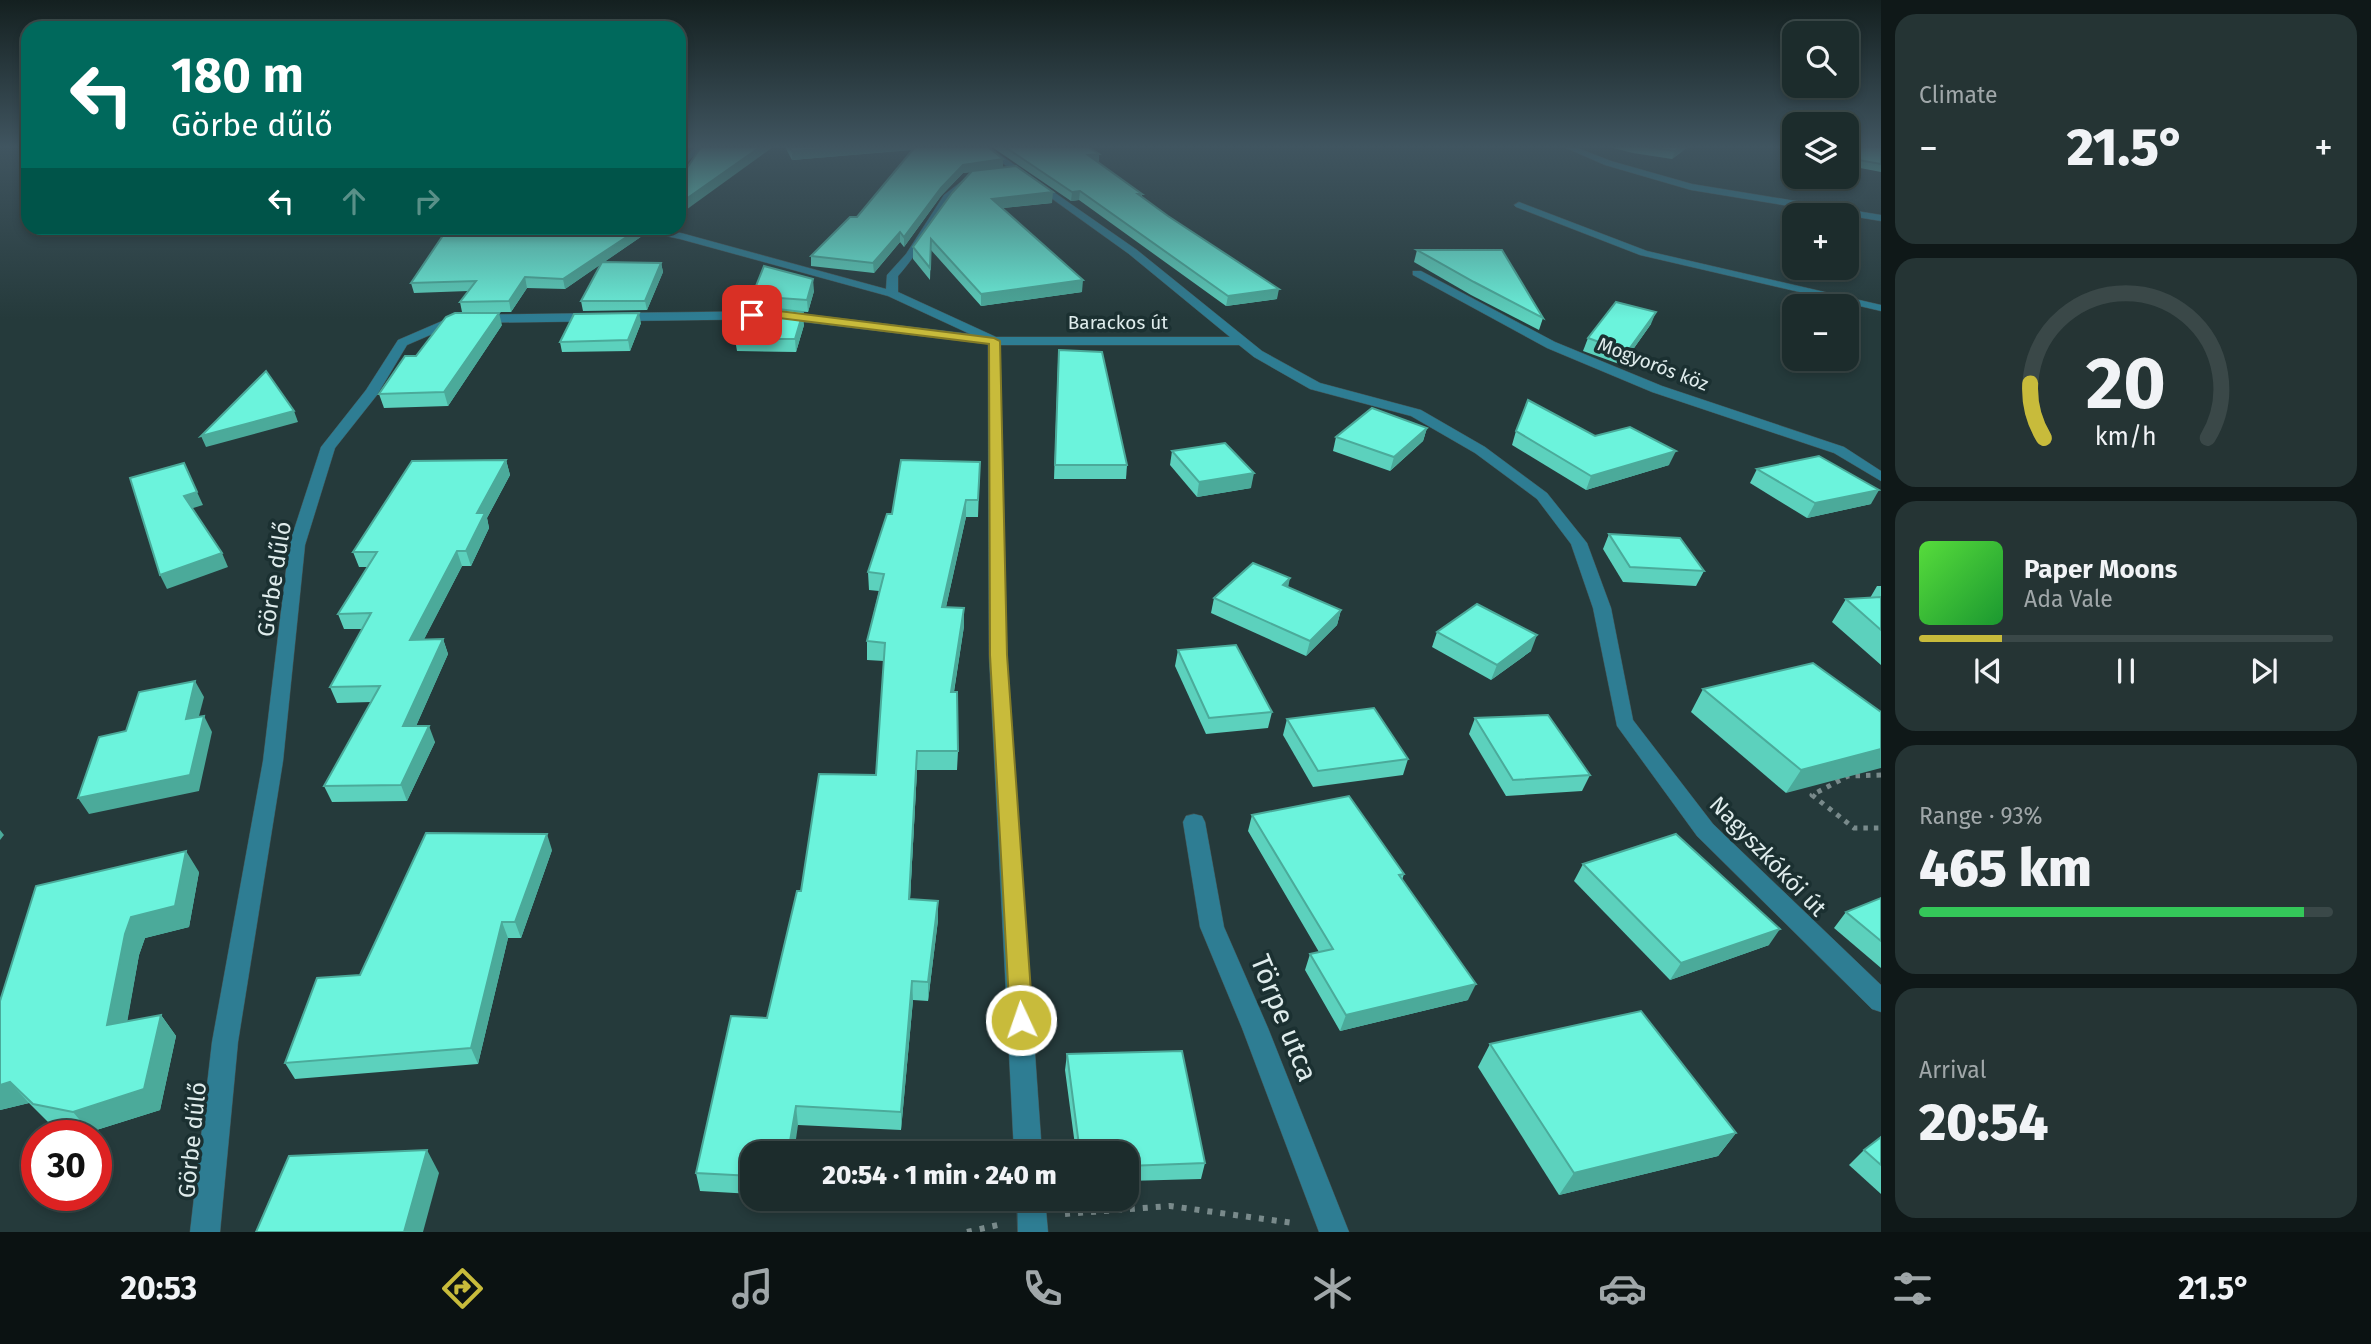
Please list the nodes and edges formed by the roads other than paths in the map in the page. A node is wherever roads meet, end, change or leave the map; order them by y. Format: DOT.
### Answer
graph roads {
  1 [pos="942,204"];
  2 [pos="1066,204"];
  3 [pos="1798,204"];
  4 [pos="1519,205"];
  5 [pos="1881,218"];
  6 [pos="675,235"];
  7 [pos="1417,272"];
  8 [pos="892,294"];
  9 [pos="1881,308"];
  10 [pos="994,341"];
  11 [pos="1242,341"];
  12 [pos="1881,477"];
  13 [pos="1194,822"];
  14 [pos="1881,1001"];
  15 [pos="1027,1141"];
  16 [pos="1333,1230"];
  17 [pos="205,1232"];
  1 -- 8 [label="street"];
  2 -- 11 [label="street, Nagyszkókói út"];
  3 -- 5 [label="street"];
  4 -- 9 [label="street"];
  6 -- 8 [label="street"];
  7 -- 12 [label="street, Mogyorós köz"];
  8 -- 10 [label="street"];
  10 -- 11 [label="street, Barackos út"];
  10 -- 15 [label="street"];
  10 -- 17 [label="street, Görbe dűlő"];
  11 -- 14 [label="street, Nagyszkókói út"];
  13 -- 16 [label="street, Törpe utca"];
}
